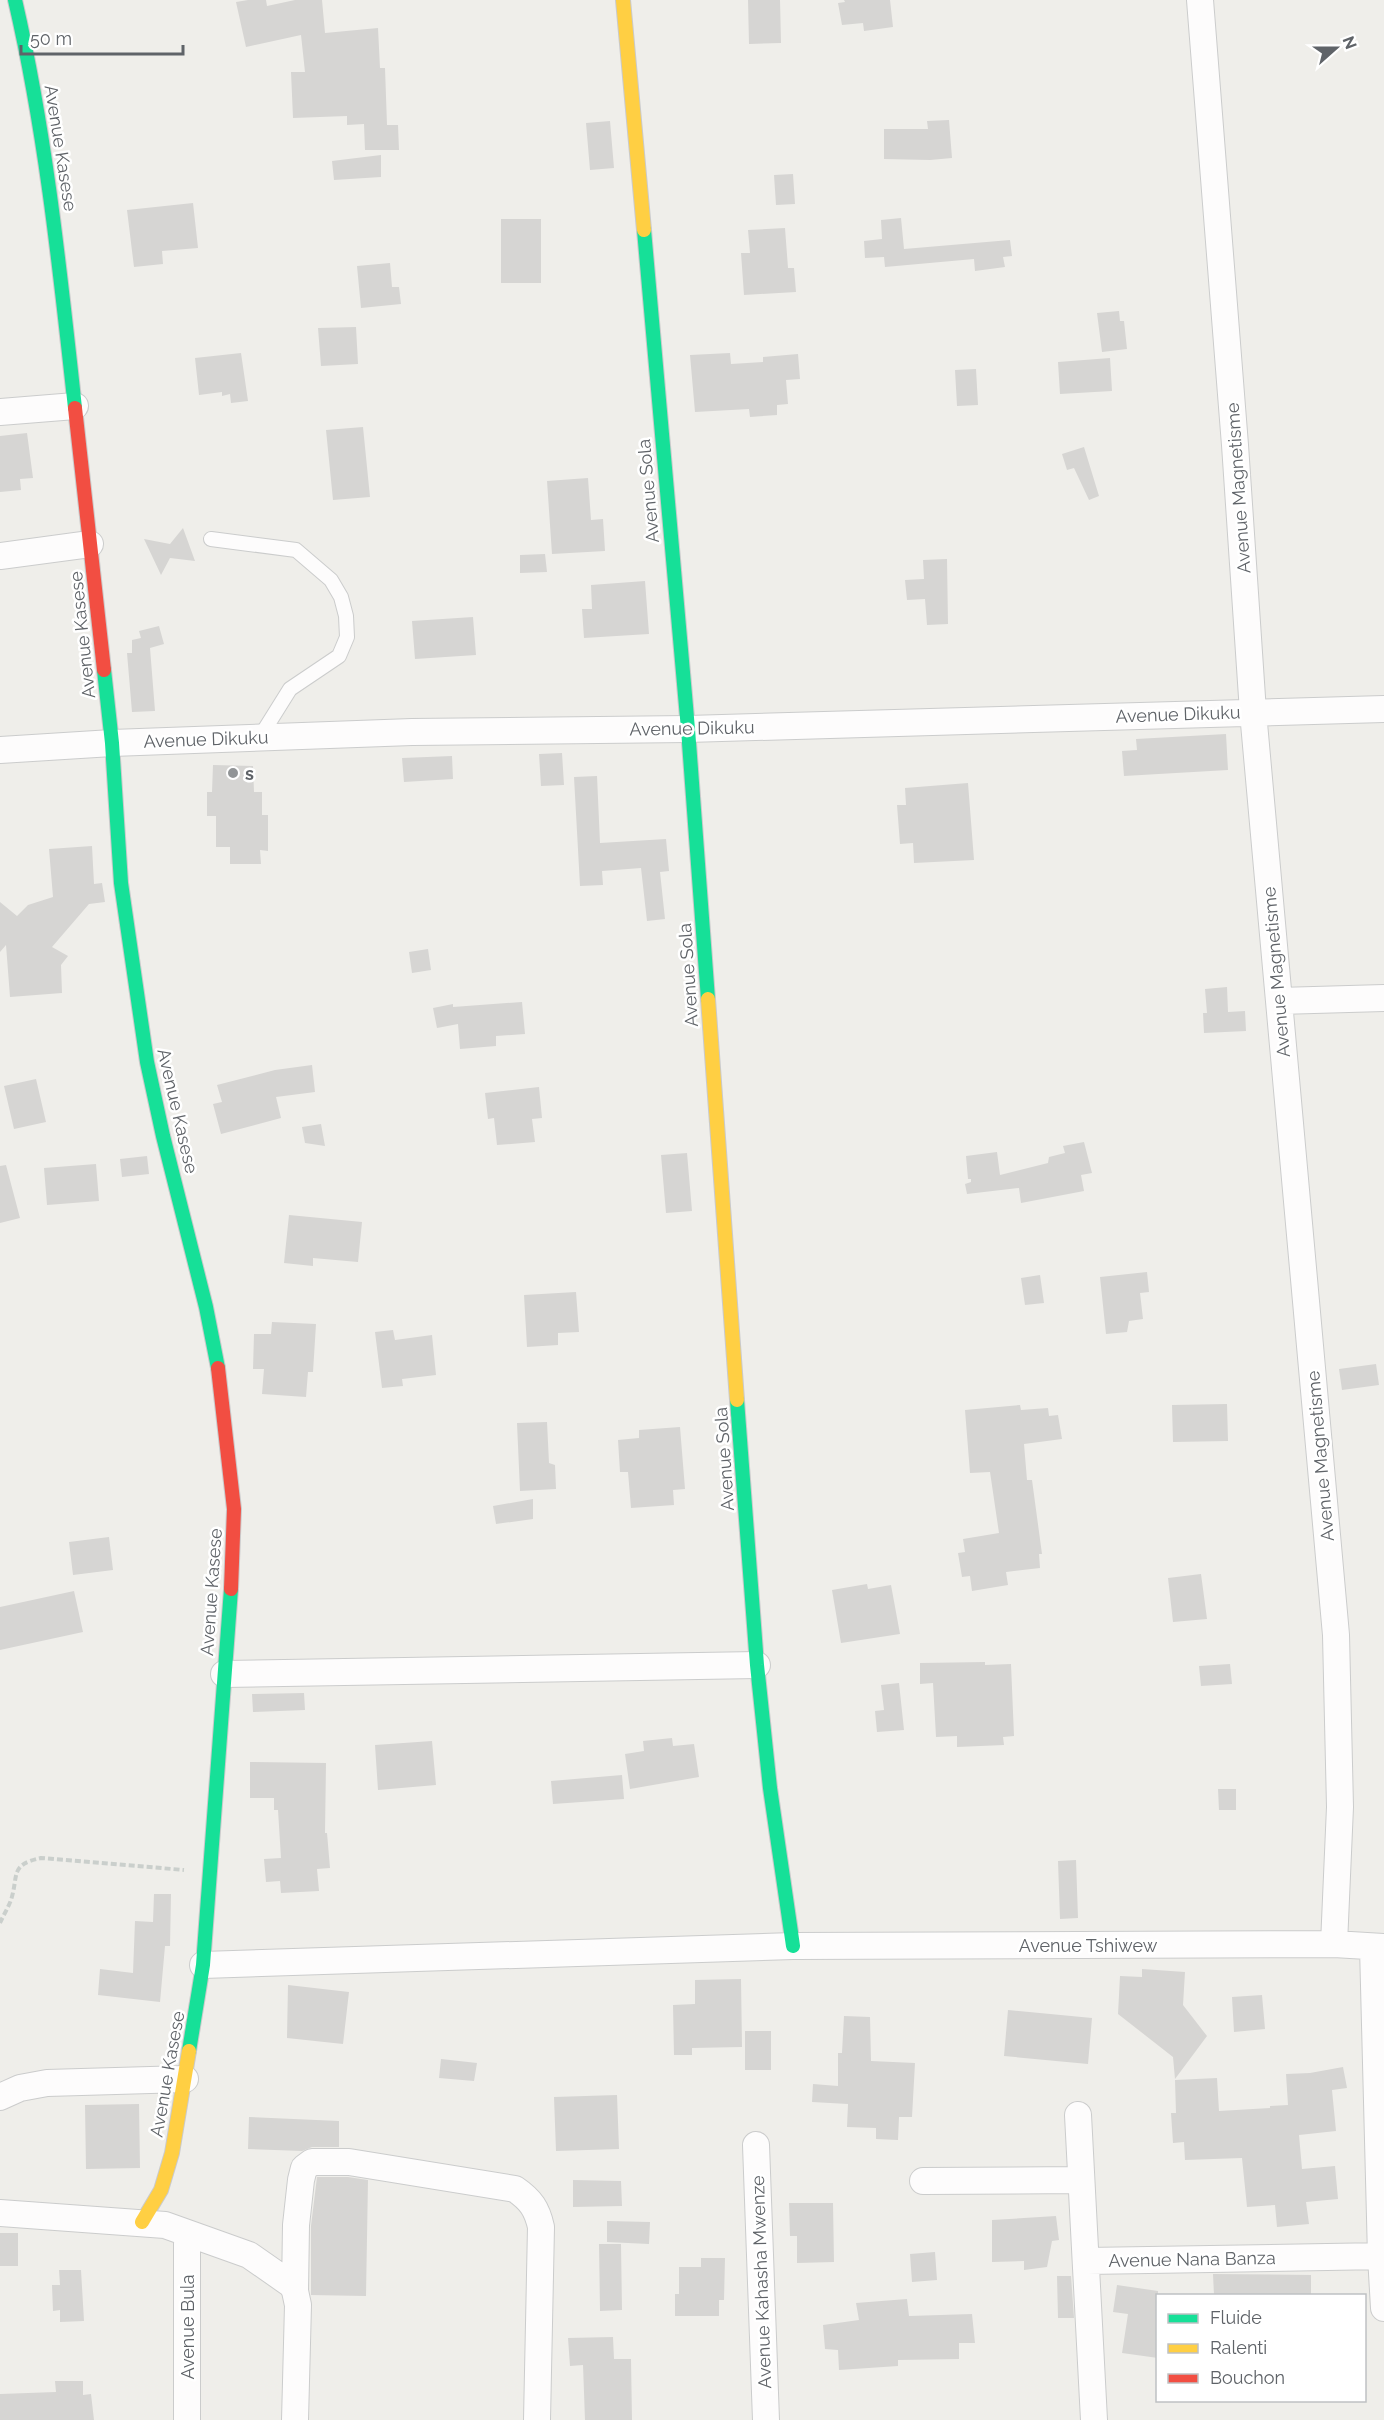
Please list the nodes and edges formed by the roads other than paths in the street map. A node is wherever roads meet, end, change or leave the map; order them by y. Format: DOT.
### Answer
graph roads {
  1 [pos="623,0"];
  2 [pos="1200,0"];
  3 [pos="10,3"];
  4 [pos="75,406"];
  5 [pos="0,412"];
  6 [pos="211,539"];
  7 [pos="90,544"];
  8 [pos="0,556"];
  9 [pos="1384,710"];
  10 [pos="1253,712"];
  11 [pos="688,729"];
  12 [pos="260,737"];
  13 [pos="112,743"];
  14 [pos="0,750"];
  15 [pos="1384,998"];
  16 [pos="1279,1001"];
  17 [pos="757,1665"];
  18 [pos="224,1674"];
  19 [pos="1334,1944"];
  20 [pos="793,1946"];
  21 [pos="1379,1947"];
  22 [pos="204,1965"];
  23 [pos="185,2079"];
  24 [pos="0,2097"];
  25 [pos="1078,2115"];
  26 [pos="756,2145"];
  27 [pos="1080,2180"];
  28 [pos="922,2181"];
  29 [pos="0,2212"];
  30 [pos="142,2222"];
  31 [pos="187,2234"];
  32 [pos="1382,2256"];
  33 [pos="1087,2261"];
  34 [pos="295,2291"];
  35 [pos="1384,2308"];
  36 [pos="187,2420"];
  37 [pos="295,2420"];
  38 [pos="537,2420"];
  39 [pos="766,2420"];
  40 [pos="1094,2420"];
  1 -- 11 [label="street, Avenue Sola"];
  2 -- 10 [label="street, Avenue Magnetisme"];
  3 -- 4 [label="street, Avenue Kasese"];
  4 -- 5 [label="street"];
  4 -- 7 [label="street, Avenue Kasese"];
  6 -- 12 [label="lane"];
  7 -- 8 [label="street"];
  7 -- 13 [label="street, Avenue Kasese"];
  9 -- 10 [label="street, Avenue Dikuku"];
  10 -- 11 [label="street, Avenue Dikuku"];
  10 -- 16 [label="street, Avenue Magnetisme"];
  11 -- 12 [label="street, Avenue Dikuku"];
  11 -- 17 [label="street, Avenue Sola"];
  12 -- 13 [label="street, Avenue Dikuku"];
  13 -- 14 [label="street, Avenue Dikuku"];
  13 -- 18 [label="street, Avenue Kasese"];
  15 -- 16 [label="street"];
  16 -- 19 [label="street, Avenue Magnetisme"];
  17 -- 18 [label="street"];
  17 -- 20 [label="street, Avenue Sola"];
  18 -- 22 [label="street, Avenue Kasese"];
  19 -- 20 [label="street, Avenue Tshiwew"];
  19 -- 21 [label="street, Avenue Tshiwew"];
  20 -- 22 [label="street, Avenue Tshiwew"];
  21 -- 32 [label="street"];
  22 -- 23 [label="street, Avenue Kasese"];
  23 -- 24 [label="street"];
  23 -- 30 [label="street, Avenue Kasese"];
  25 -- 27 [label="street"];
  26 -- 39 [label="street, Avenue Kahasha Mwenze"];
  27 -- 28 [label="street"];
  27 -- 33 [label="street"];
  29 -- 30 [label="street"];
  30 -- 31 [label="street"];
  31 -- 34 [label="street"];
  31 -- 36 [label="street, Avenue Bula"];
  32 -- 33 [label="street, Avenue Nana Banza"];
  32 -- 35 [label="street"];
  33 -- 40 [label="street, Avenue Nana Banza"];
  34 -- 37 [label="street"];
  34 -- 38 [label="street"];
}
